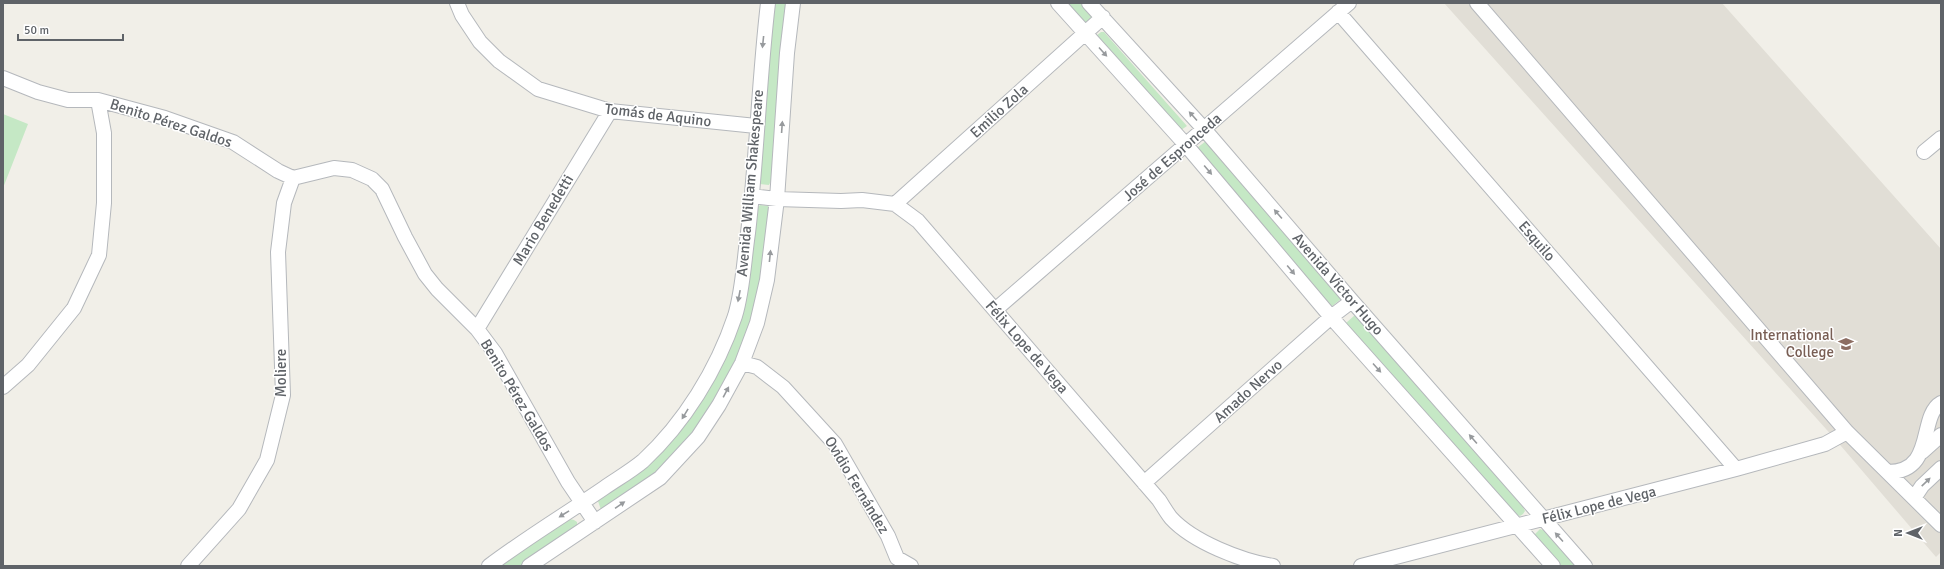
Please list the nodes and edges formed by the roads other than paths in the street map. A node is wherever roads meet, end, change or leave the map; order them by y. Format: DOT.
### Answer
graph roads {
  1 [pos="457,3"];
  2 [pos="768,3"];
  3 [pos="793,3"];
  4 [pos="1058,3"];
  5 [pos="1089,3"];
  6 [pos="1349,3"];
  7 [pos="1477,3"];
  8 [pos="1338,12"];
  9 [pos="1103,17"];
  10 [pos="1085,33"];
  11 [pos="3,78"];
  12 [pos="98,100"];
  13 [pos="610,111"];
  14 [pos="756,126"];
  15 [pos="1204,129"];
  16 [pos="1941,138"];
  17 [pos="1186,145"];
  18 [pos="1924,152"];
  19 [pos="293,178"];
  20 [pos="752,196"];
  21 [pos="777,199"];
  22 [pos="895,204"];
  23 [pos="1352,301"];
  24 [pos="995,310"];
  25 [pos="1331,317"];
  26 [pos="477,329"];
  27 [pos="742,363"];
  28 [pos="3,387"];
  29 [pos="1941,403"];
  30 [pos="1941,434"];
  31 [pos="1841,436"];
  32 [pos="1922,452"];
  33 [pos="1941,468"];
  34 [pos="1736,469"];
  35 [pos="1888,472"];
  36 [pos="1144,483"];
  37 [pos="1914,498"];
  38 [pos="582,503"];
  39 [pos="1543,520"];
  40 [pos="594,522"];
  41 [pos="1938,522"];
  42 [pos="1517,524"];
  43 [pos="896,562"];
  44 [pos="188,566"];
  45 [pos="489,566"];
  46 [pos="529,566"];
  47 [pos="911,566"];
  48 [pos="1273,566"];
  49 [pos="1361,566"];
  50 [pos="1553,566"];
  51 [pos="1585,566"];
  1 -- 13 [label="street, Tomás de Aquino"];
  2 -- 14 [label="street, Avenida William Shakespeare, one-way"];
  21 -- 3 [label="street, Avenida William Shakespeare, one-way"];
  4 -- 10 [label="street, Avenida Víctor Hugo"];
  5 -- 9 [label="street, Avenida Víctor Hugo"];
  6 -- 8 [label="street, José de Espronceda"];
  7 -- 31 [label="street"];
  8 -- 15 [label="street, José de Espronceda"];
  8 -- 34 [label="street, Esquilo"];
  9 -- 10 [label="street, Emilio Zola"];
  15 -- 9 [label="street, Avenida Víctor Hugo, one-way"];
  10 -- 17 [label="street, Avenida Víctor Hugo, one-way"];
  10 -- 22 [label="street, Emilio Zola"];
  11 -- 12 [label="street, Benito Pérez Galdos"];
  12 -- 19 [label="street, Benito Pérez Galdos"];
  12 -- 28 [label="street"];
  13 -- 14 [label="street, Tomás de Aquino"];
  13 -- 26 [label="street, Mario Benedetti"];
  14 -- 20 [label="street, Avenida William Shakespeare"];
  15 -- 17 [label="street, José de Espronceda"];
  23 -- 15 [label="street, Avenida Víctor Hugo, one-way"];
  16 -- 18 [label="street"];
  17 -- 24 [label="street, José de Espronceda"];
  17 -- 25 [label="street, Avenida Víctor Hugo, one-way"];
  19 -- 26 [label="street, Benito Pérez Galdos"];
  19 -- 44 [label="street, Moliere"];
  20 -- 21 [label="street, Félix Lope de Vega"];
  20 -- 38 [label="street, Avenida William Shakespeare, one-way"];
  21 -- 22 [label="street, Félix Lope de Vega"];
  27 -- 21 [label="street, Avenida William Shakespeare, one-way"];
  22 -- 24 [label="street, Félix Lope de Vega"];
  23 -- 25 [label="street, Amado Nervo"];
  39 -- 23 [label="street, Avenida Víctor Hugo, one-way"];
  24 -- 36 [label="street, Félix Lope de Vega"];
  25 -- 36 [label="street, Amado Nervo"];
  25 -- 42 [label="street, Avenida Víctor Hugo, one-way"];
  26 -- 38 [label="street, Benito Pérez Galdos"];
  40 -- 27 [label="street, Avenida William Shakespeare, one-way"];
  27 -- 43 [label="street, Ovidio Fernández"];
  29 -- 32 [label="street"];
  30 -- 32 [label="street"];
  31 -- 34 [label="street, Félix Lope de Vega"];
  31 -- 35 [label="street"];
  32 -- 35 [label="street"];
  37 -- 33 [label="street, one-way"];
  34 -- 39 [label="street, Félix Lope de Vega"];
  35 -- 37 [label="street"];
  36 -- 48 [label="street, Félix Lope de Vega"];
  37 -- 41 [label="street"];
  38 -- 40 [label="street, Benito Pérez Galdos"];
  38 -- 45 [label="street, Avenida William Shakespeare, one-way"];
  39 -- 42 [label="street, Félix Lope de Vega"];
  51 -- 39 [label="street, Avenida Víctor Hugo, one-way"];
  40 -- 46 [label="street, Avenida William Shakespeare"];
  42 -- 49 [label="street, Félix Lope de Vega"];
  42 -- 50 [label="street, Avenida Víctor Hugo"];
  43 -- 47 [label="street, Ovidio Fernández"];
}
